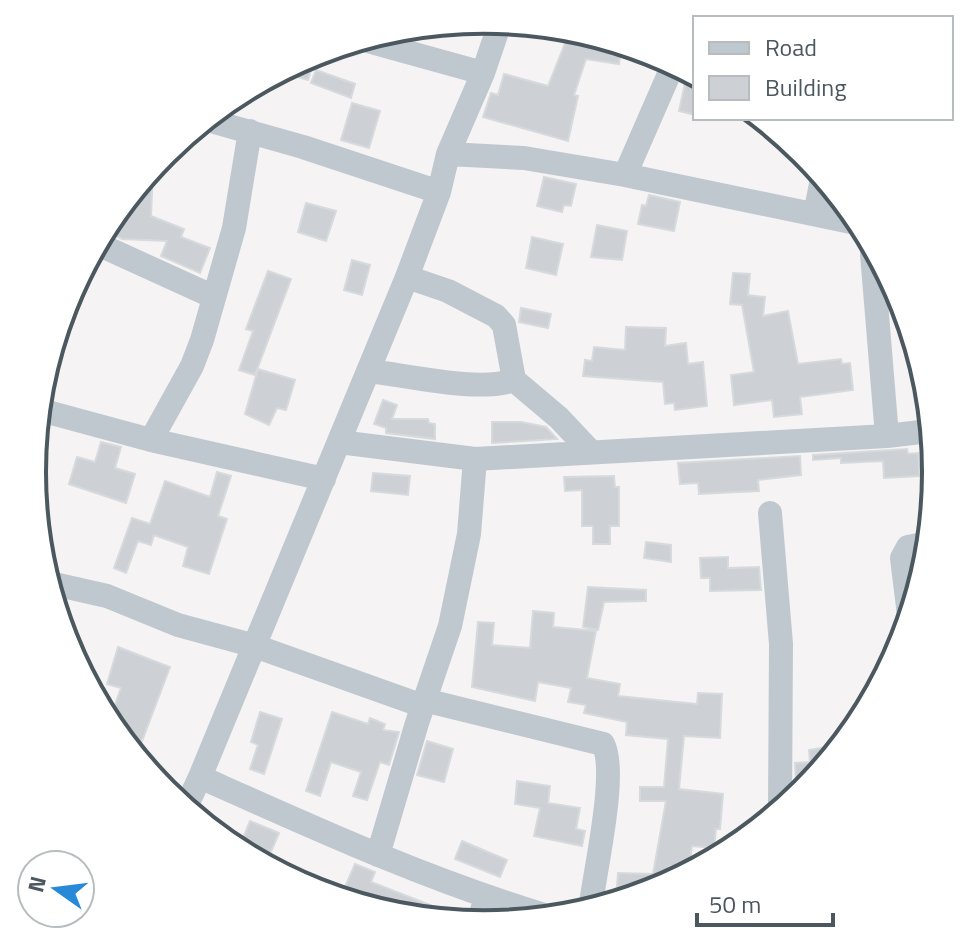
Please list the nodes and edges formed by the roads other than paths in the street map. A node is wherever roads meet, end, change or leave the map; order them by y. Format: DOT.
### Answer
graph roads {
  1 [pos="496,34"];
  2 [pos="384,46"];
  3 [pos="483,73"];
  4 [pos="669,75"];
  5 [pos="220,123"];
  6 [pos="250,131"];
  7 [pos="448,154"];
  8 [pos="625,175"];
  9 [pos="820,190"];
  10 [pos="439,192"];
  11 [pos="815,214"];
  12 [pos="842,220"];
  13 [pos="108,249"];
  14 [pos="873,270"];
  15 [pos="407,277"];
  16 [pos="214,297"];
  17 [pos="368,371"];
  18 [pos="514,380"];
  19 [pos="50,413"];
  20 [pos="921,432"];
  21 [pos="887,436"];
  22 [pos="151,440"];
  23 [pos="339,442"];
  24 [pos="591,452"];
  25 [pos="475,459"];
  26 [pos="324,479"];
  27 [pos="770,513"];
  28 [pos="917,545"];
  29 [pos="61,586"];
  30 [pos="906,592"];
  31 [pos="255,646"];
  32 [pos="424,703"];
  33 [pos="200,777"];
  34 [pos="780,797"];
  35 [pos="190,798"];
  36 [pos="378,855"];
  37 [pos="486,897"];
  38 [pos="592,898"];
  39 [pos="524,909"];
  40 [pos="482,911"];
  1 -- 3 [label="street"];
  2 -- 3 [label="street"];
  3 -- 7 [label="street"];
  4 -- 8 [label="street"];
  5 -- 6 [label="street"];
  6 -- 10 [label="street"];
  6 -- 16 [label="street"];
  7 -- 8 [label="street"];
  7 -- 10 [label="street"];
  8 -- 11 [label="street"];
  9 -- 11 [label="street"];
  10 -- 15 [label="street"];
  11 -- 12 [label="street"];
  13 -- 16 [label="street"];
  14 -- 21 [label="street"];
  15 -- 17 [label="street"];
  15 -- 18 [label="street"];
  16 -- 22 [label="street"];
  17 -- 18 [label="street"];
  17 -- 23 [label="street"];
  18 -- 24 [label="street"];
  19 -- 22 [label="street"];
  20 -- 21 [label="street"];
  21 -- 24 [label="street"];
  22 -- 26 [label="street"];
  23 -- 25 [label="street"];
  23 -- 26 [label="street"];
  24 -- 25 [label="street"];
  25 -- 32 [label="street"];
  26 -- 31 [label="street"];
  27 -- 34 [label="street"];
  28 -- 30 [label="street"];
  29 -- 31 [label="street"];
  31 -- 32 [label="street"];
  31 -- 33 [label="street"];
  32 -- 36 [label="street"];
  32 -- 38 [label="street"];
  33 -- 35 [label="street"];
  33 -- 36 [label="street"];
  36 -- 37 [label="street"];
  37 -- 39 [label="street"];
  37 -- 40 [label="street"];
}
